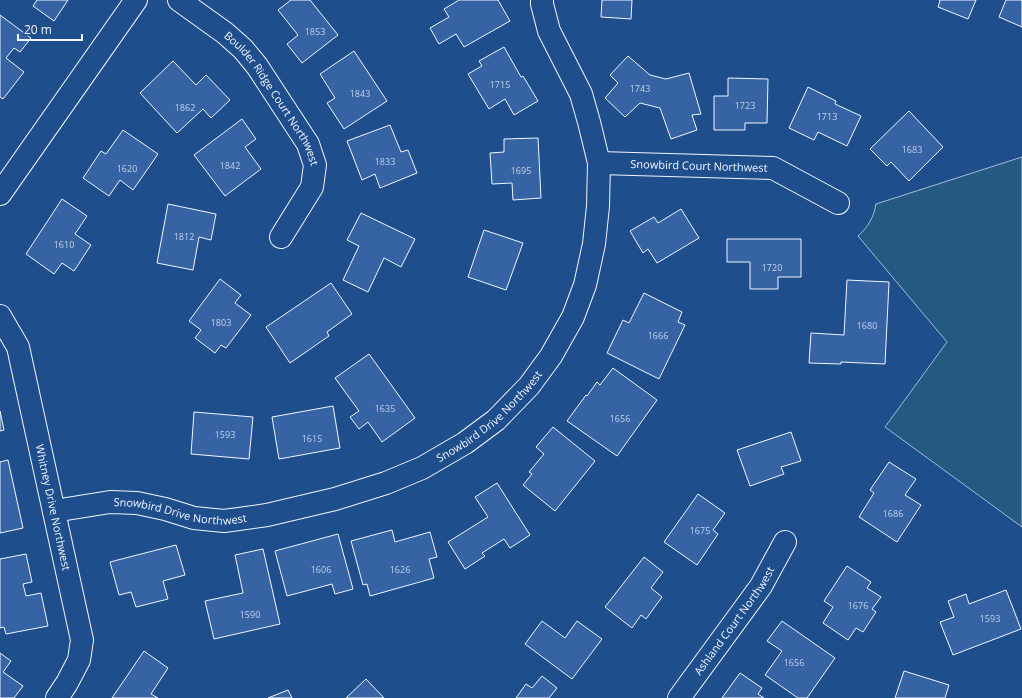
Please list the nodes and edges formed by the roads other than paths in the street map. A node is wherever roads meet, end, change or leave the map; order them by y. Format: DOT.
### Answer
graph roads {
  1 [pos="136,0"];
  2 [pos="179,0"];
  3 [pos="542,0"];
  4 [pos="599,163"];
  5 [pos="0,194"];
  6 [pos="838,203"];
  7 [pos="281,237"];
  8 [pos="0,316"];
  9 [pos="54,511"];
  10 [pos="785,542"];
  11 [pos="57,698"];
  12 [pos="679,698"];
  1 -- 5 [label="street"];
  2 -- 7 [label="street, Boulder Ridge Court Northwest"];
  3 -- 4 [label="street, Snowbird Drive Northwest"];
  4 -- 6 [label="street, Snowbird Court Northwest"];
  4 -- 9 [label="street, Snowbird Drive Northwest"];
  8 -- 9 [label="street, Whitney Drive Northwest"];
  9 -- 11 [label="street, Whitney Drive Northwest"];
  10 -- 12 [label="street, Ashland Court Northwest"];
}
